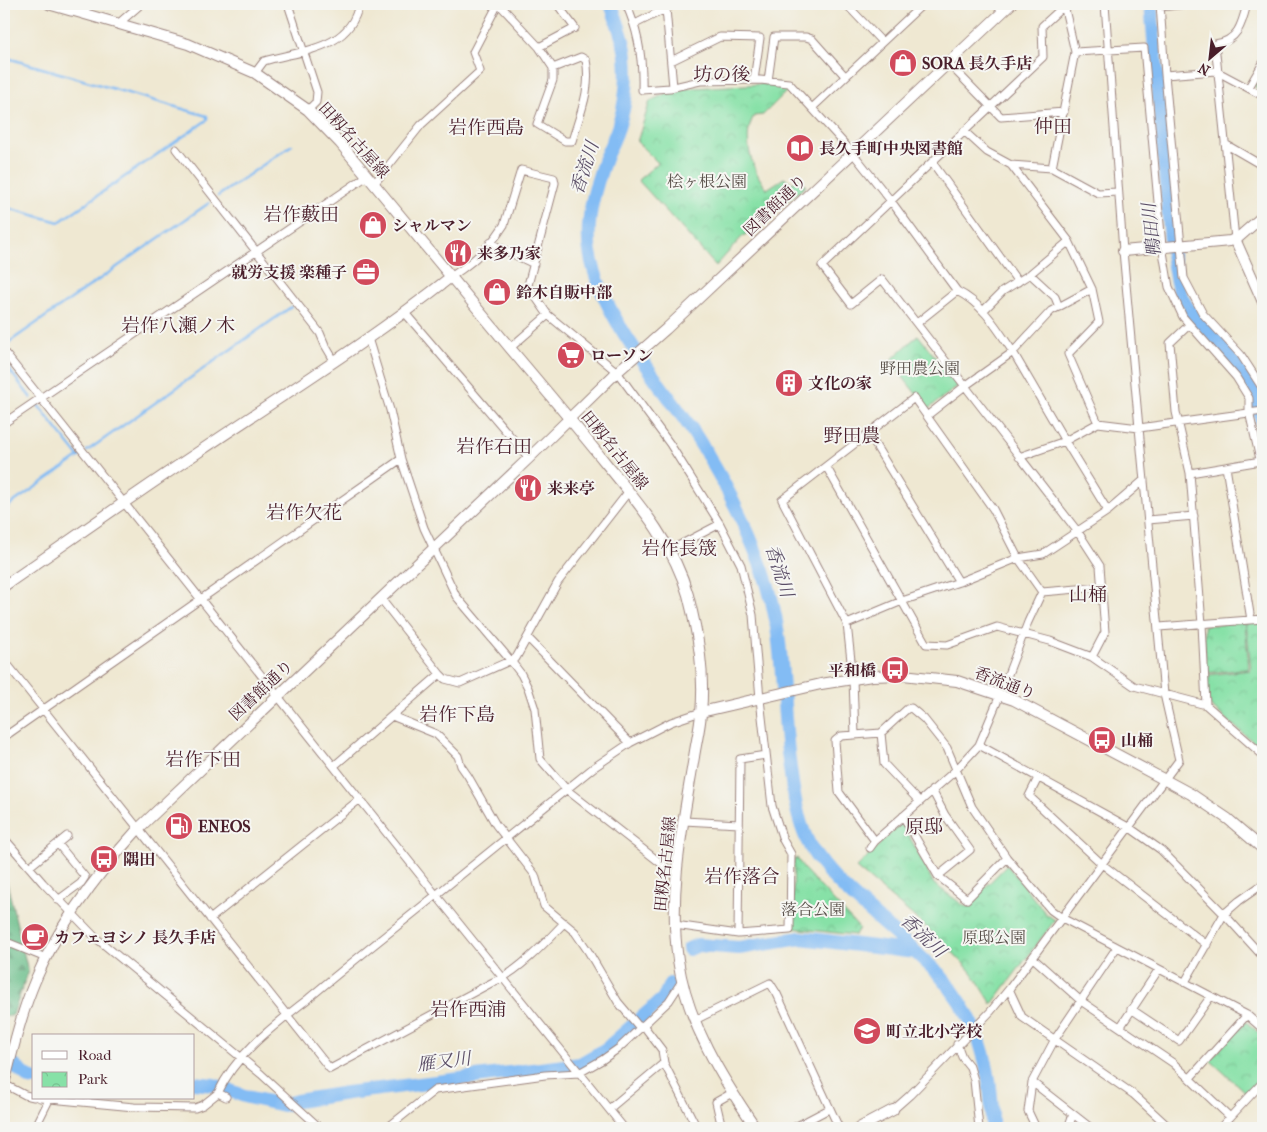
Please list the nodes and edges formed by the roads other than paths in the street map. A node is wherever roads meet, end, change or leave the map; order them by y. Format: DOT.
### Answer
graph roads {
  1 [pos="50,4"];
  2 [pos="141,4"];
  3 [pos="288,4"];
  4 [pos="359,4"];
  5 [pos="498,4"];
  6 [pos="557,4"];
  7 [pos="626,4"];
  8 [pos="675,4"];
  9 [pos="846,4"];
  10 [pos="921,4"];
  11 [pos="1011,4"];
  12 [pos="1065,4"];
  13 [pos="1106,4"];
  14 [pos="1188,4"];
  15 [pos="1247,4"];
  16 [pos="1160,5"];
  17 [pos="665,6"];
  18 [pos="73,7"];
  19 [pos="999,8"];
  20 [pos="118,24"];
  21 [pos="635,24"];
  22 [pos="882,42"];
  23 [pos="538,47"];
  24 [pos="1109,50"];
  25 [pos="305,52"];
  26 [pos="1075,52"];
  27 [pos="671,61"];
  28 [pos="948,63"];
  29 [pos="1263,63"];
  30 [pos="553,68"];
  31 [pos="1216,71"];
  32 [pos="255,73"];
  33 [pos="1164,75"];
  34 [pos="845,76"];
  35 [pos="754,80"];
  36 [pos="768,81"];
  37 [pos="673,87"];
  38 [pos="1249,87"];
  39 [pos="1263,96"];
  40 [pos="990,107"];
  41 [pos="812,108"];
  42 [pos="308,110"];
  43 [pos="1064,112"];
  44 [pos="964,131"];
  45 [pos="1224,144"];
  46 [pos="176,149"];
  47 [pos="852,152"];
  48 [pos="932,162"];
  49 [pos="1011,165"];
  50 [pos="1263,166"];
  51 [pos="1052,168"];
  52 [pos="367,176"];
  53 [pos="374,184"];
  54 [pos="1118,192"];
  55 [pos="891,201"];
  56 [pos="1263,216"];
  57 [pos="1235,239"];
  58 [pos="1069,241"];
  59 [pos="490,243"];
  60 [pos="1180,245"];
  61 [pos="1164,246"];
  62 [pos="257,251"];
  63 [pos="1123,251"];
  64 [pos="534,264"];
  65 [pos="1030,274"];
  66 [pos="452,276"];
  67 [pos="1018,282"];
  68 [pos="1092,289"];
  69 [pos="957,291"];
  70 [pos="1262,299"];
  71 [pos="1059,307"];
  72 [pos="984,310"];
  73 [pos="405,313"];
  74 [pos="548,315"];
  75 [pos="917,323"];
  76 [pos="1189,325"];
  77 [pos="368,338"];
  78 [pos="510,348"];
  79 [pos="4,352"];
  80 [pos="1013,352"];
  81 [pos="335,362"];
  82 [pos="617,372"];
  83 [pos="964,386"];
  84 [pos="1263,389"];
  85 [pos="40,398"];
  86 [pos="1263,411"];
  87 [pos="1248,412"];
  88 [pos="928,416"];
  89 [pos="570,418"];
  90 [pos="4,423"];
  91 [pos="1098,423"];
  92 [pos="1179,423"];
  93 [pos="1139,428"];
  94 [pos="868,433"];
  95 [pos="1065,441"];
  96 [pos="1019,457"];
  97 [pos="529,458"];
  98 [pos="402,460"];
  99 [pos="1261,461"];
  100 [pos="826,466"];
  101 [pos="1226,468"];
  102 [pos="1263,472"];
  103 [pos="1190,473"];
  104 [pos="1144,480"];
  105 [pos="629,491"];
  106 [pos="123,502"];
  107 [pos="1108,511"];
  108 [pos="1194,516"];
  109 [pos="1148,520"];
  110 [pos="720,524"];
  111 [pos="1078,532"];
  112 [pos="434,548"];
  113 [pos="670,550"];
  114 [pos="1018,558"];
  115 [pos="959,582"];
  116 [pos="4,586"];
  117 [pos="1101,587"];
  118 [pos="1042,592"];
  119 [pos="381,598"];
  120 [pos="201,599"];
  121 [pos="902,601"];
  122 [pos="1263,618"];
  123 [pos="1251,620"];
  124 [pos="847,624"];
  125 [pos="1202,624"];
  126 [pos="1159,627"];
  127 [pos="1022,635"];
  128 [pos="528,638"];
  129 [pos="1092,657"];
  130 [pos="4,660"];
  131 [pos="511,661"];
  132 [pos="440,674"];
  133 [pos="853,679"];
  134 [pos="278,694"];
  135 [pos="1164,694"];
  136 [pos="1000,695"];
  137 [pos="762,698"];
  138 [pos="1206,705"];
  139 [pos="44,708"];
  140 [pos="701,712"];
  141 [pos="392,716"];
  142 [pos="881,733"];
  143 [pos="855,736"];
  144 [pos="4,737"];
  145 [pos="630,743"];
  146 [pos="979,745"];
  147 [pos="766,755"];
  148 [pos="1263,755"];
  149 [pos="334,766"];
  150 [pos="956,770"];
  151 [pos="1038,778"];
  152 [pos="1165,780"];
  153 [pos="566,790"];
  154 [pos="932,790"];
  155 [pos="360,799"];
  156 [pos="919,801"];
  157 [pos="903,816"];
  158 [pos="684,820"];
  159 [pos="739,824"];
  160 [pos="138,828"];
  161 [pos="1130,828"];
  162 [pos="67,836"];
  163 [pos="4,838"];
  164 [pos="506,838"];
  165 [pos="875,841"];
  166 [pos="58,844"];
  167 [pos="870,848"];
  168 [pos="1263,849"];
  169 [pos="1007,858"];
  170 [pos="1102,864"];
  171 [pos="29,867"];
  172 [pos="676,875"];
  173 [pos="938,876"];
  174 [pos="1263,884"];
  175 [pos="436,895"];
  176 [pos="58,900"];
  177 [pos="71,914"];
  178 [pos="1224,914"];
  179 [pos="1062,918"];
  180 [pos="210,919"];
  181 [pos="563,924"];
  182 [pos="675,925"];
  183 [pos="738,934"];
  184 [pos="4,940"];
  185 [pos="1207,945"];
  186 [pos="1117,947"];
  187 [pos="1263,957"];
  188 [pos="46,958"];
  189 [pos="1033,958"];
  190 [pos="1159,969"];
  191 [pos="504,979"];
  192 [pos="682,981"];
  193 [pos="1185,982"];
  194 [pos="1009,989"];
  195 [pos="1211,996"];
  196 [pos="1081,1001"];
  197 [pos="1131,1009"];
  198 [pos="1246,1015"];
  199 [pos="287,1016"];
  200 [pos="695,1020"];
  201 [pos="640,1026"];
  202 [pos="1120,1026"];
  203 [pos="1263,1029"];
  204 [pos="1055,1039"];
  205 [pos="960,1041"];
  206 [pos="242,1058"];
  207 [pos="664,1063"];
  208 [pos="579,1073"];
  209 [pos="1190,1078"];
  210 [pos="1032,1082"];
  211 [pos="1263,1082"];
  212 [pos="4,1084"];
  213 [pos="219,1093"];
  214 [pos="732,1093"];
  215 [pos="32,1097"];
  216 [pos="226,1098"];
  217 [pos="49,1100"];
  218 [pos="829,1109"];
  219 [pos="609,1110"];
  220 [pos="893,1110"];
  221 [pos="1073,1114"];
  222 [pos="1230,1116"];
  223 [pos="35,1128"];
  224 [pos="320,1128"];
  225 [pos="387,1128"];
  226 [pos="624,1128"];
  227 [pos="697,1128"];
  228 [pos="722,1128"];
  229 [pos="756,1128"];
  230 [pos="792,1128"];
  231 [pos="839,1128"];
  232 [pos="860,1128"];
  233 [pos="979,1128"];
  234 [pos="1036,1128"];
  235 [pos="1068,1128"];
  236 [pos="1091,1128"];
  237 [pos="1170,1128"];
  238 [pos="1220,1128"];
  1 -- 18 [label="main road"];
  2 -- 20 [label="street"];
  3 -- 25 [label="street"];
  4 -- 25 [label="street"];
  5 -- 23 [label="street"];
  5 -- 53 [label="street"];
  6 -- 23 [label="street"];
  7 -- 21 [label="street"];
  8 -- 17 [label="street"];
  9 -- 22 [label="street"];
  10 -- 22 [label="street"];
  11 -- 19 [label="street, 図書館通り"];
  12 -- 26 [label="street"];
  12 -- 40 [label="street"];
  13 -- 24 [label="street"];
  14 -- 16 [label="street"];
  15 -- 31 [label="street"];
  16 -- 33 [label="street"];
  17 -- 21 [label="street"];
  17 -- 27 [label="street"];
  18 -- 20 [label="street, 田籾名古屋線"];
  19 -- 28 [label="street, 図書館通り"];
  20 -- 32 [label="street, 田籾名古屋線"];
  21 -- 37 [label="street"];
  22 -- 34 [label="street"];
  23 -- 30 [label="street"];
  24 -- 26 [label="street"];
  24 -- 54 [label="street"];
  24 -- 61 [label="street"];
  25 -- 32 [label="street"];
  25 -- 42 [label="street"];
  26 -- 43 [label="street"];
  27 -- 35 [label="street"];
  27 -- 37 [label="street"];
  28 -- 40 [label="street"];
  28 -- 47 [label="street, 図書館通り"];
  29 -- 38 [label="street"];
  30 -- 30 [label="street"];
  31 -- 33 [label="street"];
  31 -- 38 [label="street"];
  31 -- 45 [label="street"];
  32 -- 42 [label="street, 田籾名古屋線"];
  33 -- 60 [label="street"];
  34 -- 36 [label="street"];
  34 -- 41 [label="street"];
  35 -- 36 [label="street"];
  35 -- 37 [label="street"];
  36 -- 41 [label="street"];
  38 -- 39 [label="street"];
  40 -- 43 [label="street"];
  40 -- 44 [label="street"];
  41 -- 47 [label="street"];
  42 -- 52 [label="street, 田籾名古屋線"];
  43 -- 51 [label="street"];
  44 -- 48 [label="street"];
  44 -- 49 [label="street"];
  45 -- 50 [label="street"];
  45 -- 57 [label="street"];
  46 -- 62 [label="street"];
  47 -- 55 [label="street"];
  47 -- 82 [label="street, 図書館通り"];
  48 -- 55 [label="street"];
  48 -- 67 [label="street"];
  49 -- 51 [label="street"];
  49 -- 58 [label="street"];
  51 -- 54 [label="street"];
  52 -- 53 [label="street, 田籾名古屋線"];
  52 -- 62 [label="street"];
  53 -- 66 [label="street, 田籾名古屋線"];
  54 -- 63 [label="street"];
  55 -- 69 [label="street"];
  55 -- 75 [label="street"];
  56 -- 57 [label="street"];
  57 -- 60 [label="street"];
  57 -- 70 [label="street"];
  58 -- 65 [label="street"];
  58 -- 68 [label="street"];
  59 -- 64 [label="street"];
  59 -- 64 [label="street"];
  59 -- 66 [label="street"];
  60 -- 61 [label="street"];
  60 -- 84 [label="street"];
  61 -- 63 [label="street"];
  61 -- 76 [label="street"];
  62 -- 81 [label="street"];
  62 -- 85 [label="street"];
  63 -- 93 [label="street"];
  64 -- 74 [label="street"];
  65 -- 67 [label="street"];
  65 -- 71 [label="street"];
  66 -- 73 [label="street"];
  66 -- 78 [label="street, 田籾名古屋線"];
  67 -- 72 [label="street"];
  68 -- 71 [label="street"];
  68 -- 91 [label="street"];
  69 -- 72 [label="street"];
  69 -- 75 [label="street"];
  71 -- 80 [label="street"];
  72 -- 80 [label="street"];
  73 -- 77 [label="street"];
  73 -- 97 [label="street"];
  74 -- 78 [label="street"];
  74 -- 82 [label="street"];
  75 -- 83 [label="street"];
  76 -- 87 [label="street"];
  76 -- 92 [label="street"];
  77 -- 81 [label="street"];
  77 -- 98 [label="street"];
  78 -- 89 [label="street, 田籾名古屋線"];
  79 -- 85 [label="street"];
  80 -- 83 [label="street"];
  80 -- 95 [label="street"];
  81 -- 106 [label="street"];
  82 -- 89 [label="street, 図書館通り"];
  82 -- 110 [label="street"];
  83 -- 88 [label="street"];
  83 -- 96 [label="street"];
  85 -- 90 [label="street"];
  85 -- 106 [label="street"];
  86 -- 87 [label="street"];
  87 -- 92 [label="street"];
  87 -- 99 [label="street"];
  88 -- 94 [label="street"];
  88 -- 114 [label="street"];
  89 -- 97 [label="street, 図書館通り"];
  89 -- 105 [label="street, 田籾名古屋線"];
  91 -- 93 [label="street"];
  91 -- 95 [label="street"];
  92 -- 93 [label="street"];
  92 -- 103 [label="street"];
  93 -- 104 [label="street"];
  94 -- 100 [label="street"];
  94 -- 115 [label="street"];
  95 -- 96 [label="street"];
  95 -- 107 [label="street"];
  96 -- 111 [label="street"];
  97 -- 112 [label="street, 図書館通り"];
  98 -- 112 [label="street"];
  98 -- 120 [label="street"];
  99 -- 101 [label="street"];
  99 -- 102 [label="street"];
  100 -- 121 [label="street"];
  100 -- 124 [label="street"];
  101 -- 103 [label="street"];
  101 -- 123 [label="street"];
  103 -- 108 [label="street"];
  104 -- 107 [label="street"];
  104 -- 109 [label="street"];
  105 -- 113 [label="street, 田籾名古屋線"];
  105 -- 128 [label="street"];
  106 -- 116 [label="street"];
  106 -- 120 [label="street"];
  107 -- 111 [label="street"];
  108 -- 109 [label="street"];
  108 -- 125 [label="street"];
  109 -- 126 [label="street"];
  110 -- 113 [label="street"];
  110 -- 137 [label="street"];
  111 -- 114 [label="street"];
  111 -- 117 [label="street"];
  112 -- 119 [label="street, 図書館通り"];
  112 -- 131 [label="street"];
  113 -- 140 [label="street, 田籾名古屋線"];
  114 -- 115 [label="street"];
  114 -- 118 [label="street"];
  115 -- 121 [label="street"];
  117 -- 118 [label="street"];
  117 -- 129 [label="street"];
  118 -- 127 [label="street"];
  119 -- 132 [label="street"];
  119 -- 134 [label="street, 図書館通り"];
  120 -- 134 [label="street"];
  120 -- 139 [label="street"];
  121 -- 124 [label="street"];
  121 -- 127 [label="street"];
  122 -- 123 [label="street"];
  123 -- 125 [label="street"];
  124 -- 133 [label="street"];
  125 -- 126 [label="street"];
  125 -- 138 [label="street"];
  126 -- 135 [label="street"];
  127 -- 129 [label="street"];
  127 -- 136 [label="street"];
  128 -- 131 [label="street"];
  128 -- 145 [label="street"];
  129 -- 135 [label="street"];
  130 -- 139 [label="street"];
  131 -- 132 [label="street"];
  131 -- 153 [label="street"];
  132 -- 141 [label="street"];
  133 -- 136 [label="street, 香流通り"];
  133 -- 137 [label="street, 香流通り"];
  133 -- 143 [label="street"];
  134 -- 149 [label="street"];
  134 -- 160 [label="street, 図書館通り"];
  135 -- 138 [label="street"];
  135 -- 152 [label="street"];
  136 -- 146 [label="street"];
  136 -- 152 [label="street, 香流通り"];
  137 -- 140 [label="street, 香流通り"];
  137 -- 147 [label="street"];
  138 -- 148 [label="street"];
  139 -- 144 [label="street"];
  139 -- 160 [label="street"];
  140 -- 145 [label="street"];
  140 -- 158 [label="street, 田籾名古屋線"];
  141 -- 149 [label="street"];
  141 -- 164 [label="street"];
  142 -- 143 [label="street"];
  142 -- 150 [label="street"];
  142 -- 156 [label="street"];
  143 -- 165 [label="street"];
  145 -- 153 [label="street"];
  146 -- 150 [label="street"];
  146 -- 151 [label="street"];
  147 -- 159 [label="street"];
  147 -- 183 [label="street"];
  149 -- 155 [label="street"];
  150 -- 154 [label="street"];
  150 -- 169 [label="street"];
  151 -- 161 [label="street"];
  151 -- 170 [label="street"];
  152 -- 161 [label="street"];
  152 -- 168 [label="street, 香流通り"];
  153 -- 164 [label="street"];
  153 -- 172 [label="street"];
  154 -- 156 [label="street"];
  154 -- 173 [label="street"];
  155 -- 175 [label="street"];
  155 -- 180 [label="street"];
  156 -- 157 [label="street"];
  157 -- 165 [label="street"];
  157 -- 173 [label="street"];
  158 -- 159 [label="street"];
  158 -- 172 [label="street, 田籾名古屋線"];
  159 -- 183 [label="street"];
  160 -- 177 [label="street, 図書館通り"];
  160 -- 180 [label="street"];
  161 -- 170 [label="street"];
  161 -- 178 [label="street"];
  162 -- 166 [label="street"];
  163 -- 171 [label="street"];
  164 -- 175 [label="street"];
  164 -- 181 [label="street"];
  165 -- 167 [label="street"];
  166 -- 171 [label="street"];
  166 -- 176 [label="street"];
  169 -- 173 [label="street"];
  169 -- 179 [label="street"];
  170 -- 179 [label="street"];
  170 -- 185 [label="street"];
  171 -- 176 [label="street"];
  172 -- 182 [label="street, 田籾名古屋線"];
  174 -- 178 [label="street"];
  175 -- 191 [label="street"];
  175 -- 199 [label="street"];
  176 -- 177 [label="street"];
  177 -- 188 [label="street, 図書館通り"];
  177 -- 206 [label="street"];
  178 -- 185 [label="street"];
  178 -- 187 [label="street"];
  179 -- 186 [label="street"];
  179 -- 189 [label="street"];
  180 -- 199 [label="street"];
  181 -- 191 [label="street"];
  181 -- 201 [label="street"];
  182 -- 183 [label="street"];
  182 -- 192 [label="street, 田籾名古屋線"];
  184 -- 188 [label="street"];
  185 -- 193 [label="street"];
  186 -- 190 [label="street"];
  186 -- 196 [label="street"];
  188 -- 212 [label="street, 図書館通り"];
  189 -- 194 [label="street"];
  189 -- 196 [label="street"];
  190 -- 193 [label="street"];
  190 -- 197 [label="street"];
  191 -- 199 [label="street"];
  191 -- 208 [label="street"];
  192 -- 200 [label="street, 田籾名古屋線"];
  192 -- 201 [label="street"];
  193 -- 195 [label="street"];
  194 -- 204 [label="street"];
  194 -- 205 [label="street"];
  195 -- 197 [label="street"];
  195 -- 198 [label="street"];
  196 -- 202 [label="street"];
  196 -- 204 [label="street"];
  197 -- 202 [label="street"];
  198 -- 203 [label="street"];
  198 -- 209 [label="street"];
  199 -- 206 [label="street"];
  200 -- 214 [label="street, 田籾名古屋線"];
  200 -- 218 [label="street"];
  201 -- 207 [label="street"];
  201 -- 208 [label="street"];
  202 -- 209 [label="street"];
  204 -- 210 [label="street"];
  204 -- 237 [label="street"];
  205 -- 220 [label="street"];
  205 -- 233 [label="street"];
  206 -- 213 [label="street"];
  206 -- 224 [label="street"];
  207 -- 219 [label="street"];
  207 -- 227 [label="street"];
  208 -- 219 [label="street"];
  208 -- 225 [label="street"];
  209 -- 222 [label="street"];
  210 -- 221 [label="street"];
  210 -- 234 [label="street"];
  211 -- 222 [label="street"];
  212 -- 215 [label="street"];
  213 -- 216 [label="street"];
  213 -- 217 [label="street"];
  214 -- 228 [label="street"];
  214 -- 229 [label="street, 田籾名古屋線"];
  217 -- 223 [label="street"];
  218 -- 230 [label="street"];
  218 -- 231 [label="street"];
  219 -- 226 [label="street"];
  220 -- 232 [label="street"];
  221 -- 235 [label="street"];
  221 -- 236 [label="street"];
  222 -- 238 [label="street"];
}
